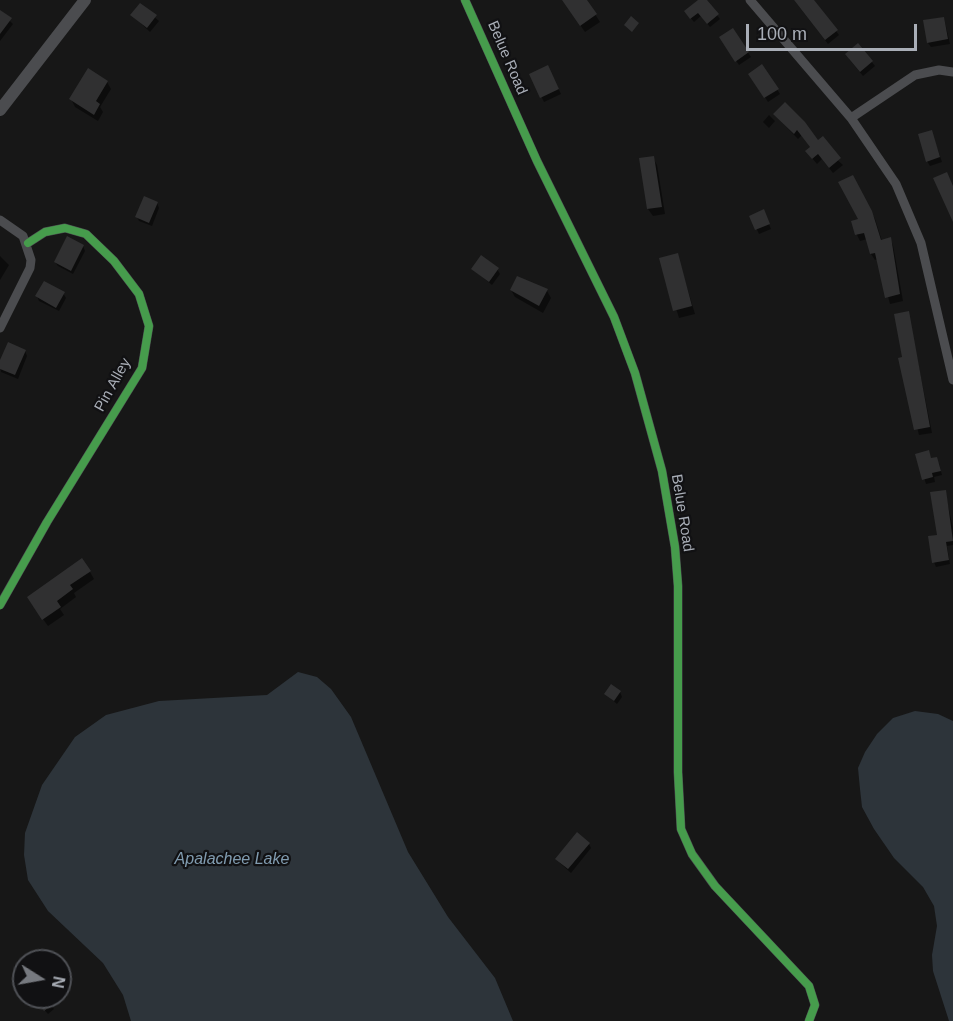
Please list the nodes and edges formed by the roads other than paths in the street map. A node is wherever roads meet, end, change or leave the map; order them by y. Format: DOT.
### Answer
graph roads {
  1 [pos="85,0"];
  2 [pos="465,0"];
  3 [pos="750,0"];
  4 [pos="953,72"];
  5 [pos="0,110"];
  6 [pos="851,118"];
  7 [pos="0,220"];
  8 [pos="28,243"];
  9 [pos="0,328"];
  10 [pos="953,380"];
  11 [pos="0,605"];
  12 [pos="809,1021"];
  1 -- 5 [label="street"];
  2 -- 12 [label="street, Belue Road"];
  3 -- 6 [label="street"];
  4 -- 6 [label="street"];
  6 -- 10 [label="street"];
  7 -- 8 [label="street"];
  8 -- 9 [label="street"];
  8 -- 11 [label="street, Pin Alley"];
}
